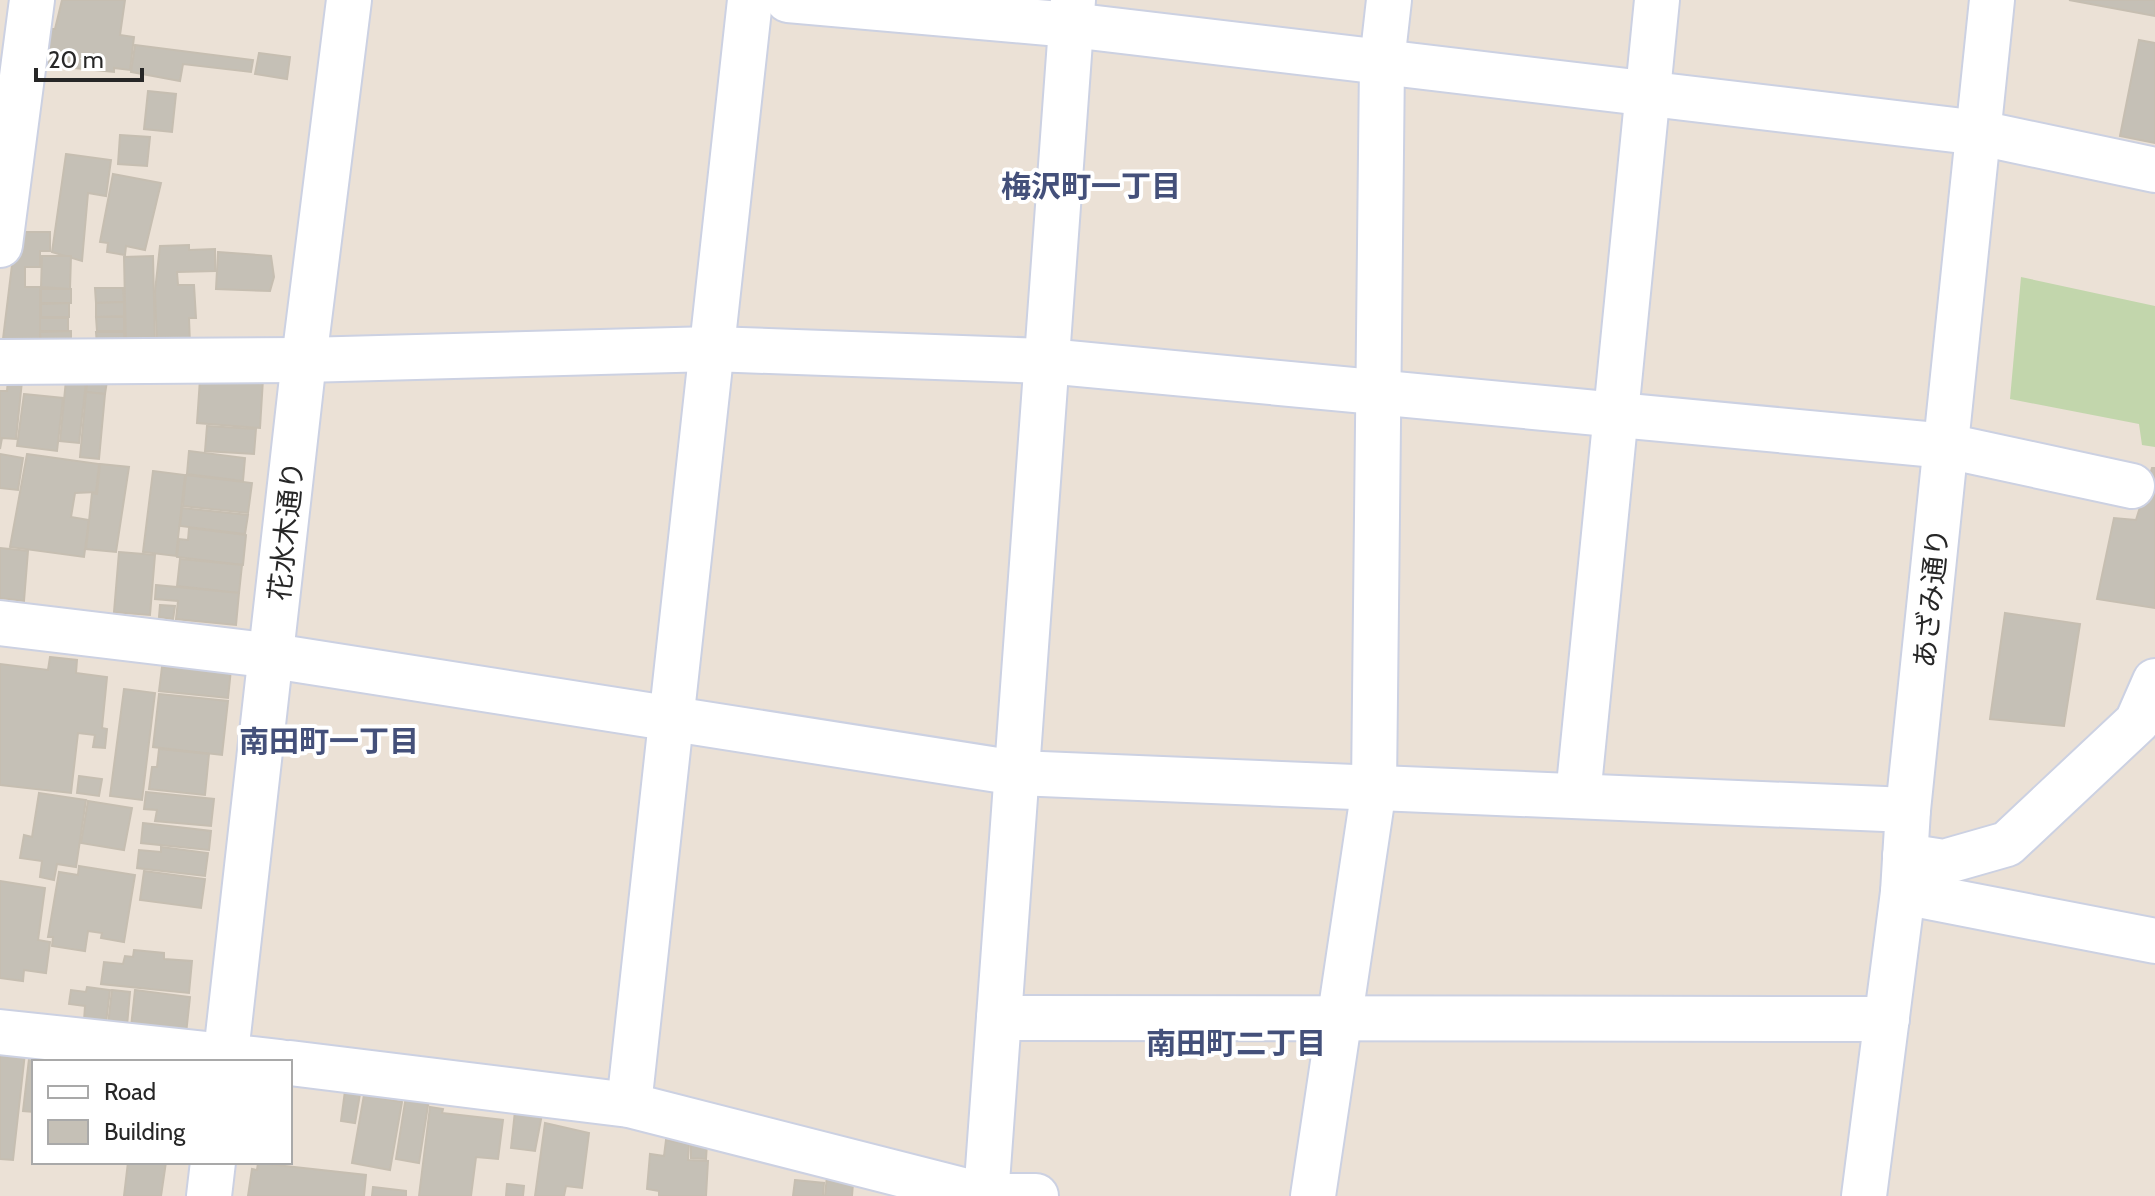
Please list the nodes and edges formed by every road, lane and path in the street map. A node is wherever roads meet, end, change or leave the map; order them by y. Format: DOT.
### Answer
graph roads {
  1 [pos="32,0"];
  2 [pos="349,0"];
  3 [pos="750,0"];
  4 [pos="788,0"];
  5 [pos="1389,0"];
  6 [pos="1657,0"];
  7 [pos="1992,0"];
  8 [pos="1072,12"];
  9 [pos="1382,62"];
  10 [pos="1649,94"];
  11 [pos="1980,133"];
  12 [pos="2155,170"];
  13 [pos="0,245"];
  14 [pos="712,349"];
  15 [pos="304,360"];
  16 [pos="1047,361"];
  17 [pos="0,362"];
  18 [pos="1379,391"];
  19 [pos="1617,415"];
  20 [pos="1947,446"];
  21 [pos="2132,486"];
  22 [pos="0,623"];
  23 [pos="273,656"];
  24 [pos="2155,681"];
  25 [pos="671,718"];
  26 [pos="1017,773"];
  27 [pos="1374,788"];
  28 [pos="1578,796"];
  29 [pos="1908,810"];
  30 [pos="1904,874"];
  31 [pos="2155,941"];
  32 [pos="999,1018"];
  33 [pos="1887,1019"];
  34 [pos="1339,1020"];
  35 [pos="0,1032"];
  36 [pos="225,1059"];
  37 [pos="292,1063"];
  38 [pos="629,1105"];
  39 [pos="213,1164"];
  40 [pos="209,1196"];
  41 [pos="986,1196"];
  42 [pos="1036,1196"];
  43 [pos="1313,1196"];
  44 [pos="1864,1196"];
  1 -- 13 [label="street"];
  2 -- 15 [label="street, 花水木通り"];
  3 -- 14 [label="street"];
  4 -- 8 [label="street"];
  5 -- 9 [label="street"];
  6 -- 10 [label="street"];
  7 -- 11 [label="street, あざみ通り"];
  8 -- 9 [label="street"];
  8 -- 16 [label="street"];
  9 -- 10 [label="street"];
  9 -- 18 [label="street"];
  10 -- 11 [label="street"];
  10 -- 19 [label="street"];
  11 -- 12 [label="street"];
  11 -- 20 [label="street, あざみ通り"];
  14 -- 15 [label="street"];
  14 -- 16 [label="street"];
  14 -- 25 [label="street"];
  15 -- 17 [label="street"];
  15 -- 23 [label="street, 花水木通り"];
  16 -- 18 [label="street"];
  16 -- 26 [label="street"];
  18 -- 19 [label="street"];
  18 -- 27 [label="street"];
  19 -- 20 [label="street"];
  19 -- 28 [label="street"];
  20 -- 21 [label="street"];
  20 -- 29 [label="street, あざみ通り"];
  22 -- 23 [label="street"];
  23 -- 25 [label="street"];
  23 -- 36 [label="street, 花水木通り"];
  24 -- 30 [label="street"];
  25 -- 26 [label="street"];
  25 -- 38 [label="street"];
  26 -- 27 [label="street"];
  26 -- 32 [label="street"];
  27 -- 28 [label="street"];
  27 -- 34 [label="street"];
  28 -- 29 [label="street"];
  29 -- 30 [label="street, あざみ通り"];
  30 -- 31 [label="street"];
  30 -- 33 [label="street, あざみ通り"];
  32 -- 34 [label="street"];
  32 -- 41 [label="street"];
  33 -- 34 [label="street"];
  33 -- 44 [label="street, あざみ通り"];
  34 -- 43 [label="street"];
  35 -- 36 [label="street"];
  37 -- 38 [label="street"];
  38 -- 41 [label="street"];
  39 -- 40 [label="street"];
  41 -- 42 [label="street"];
}
